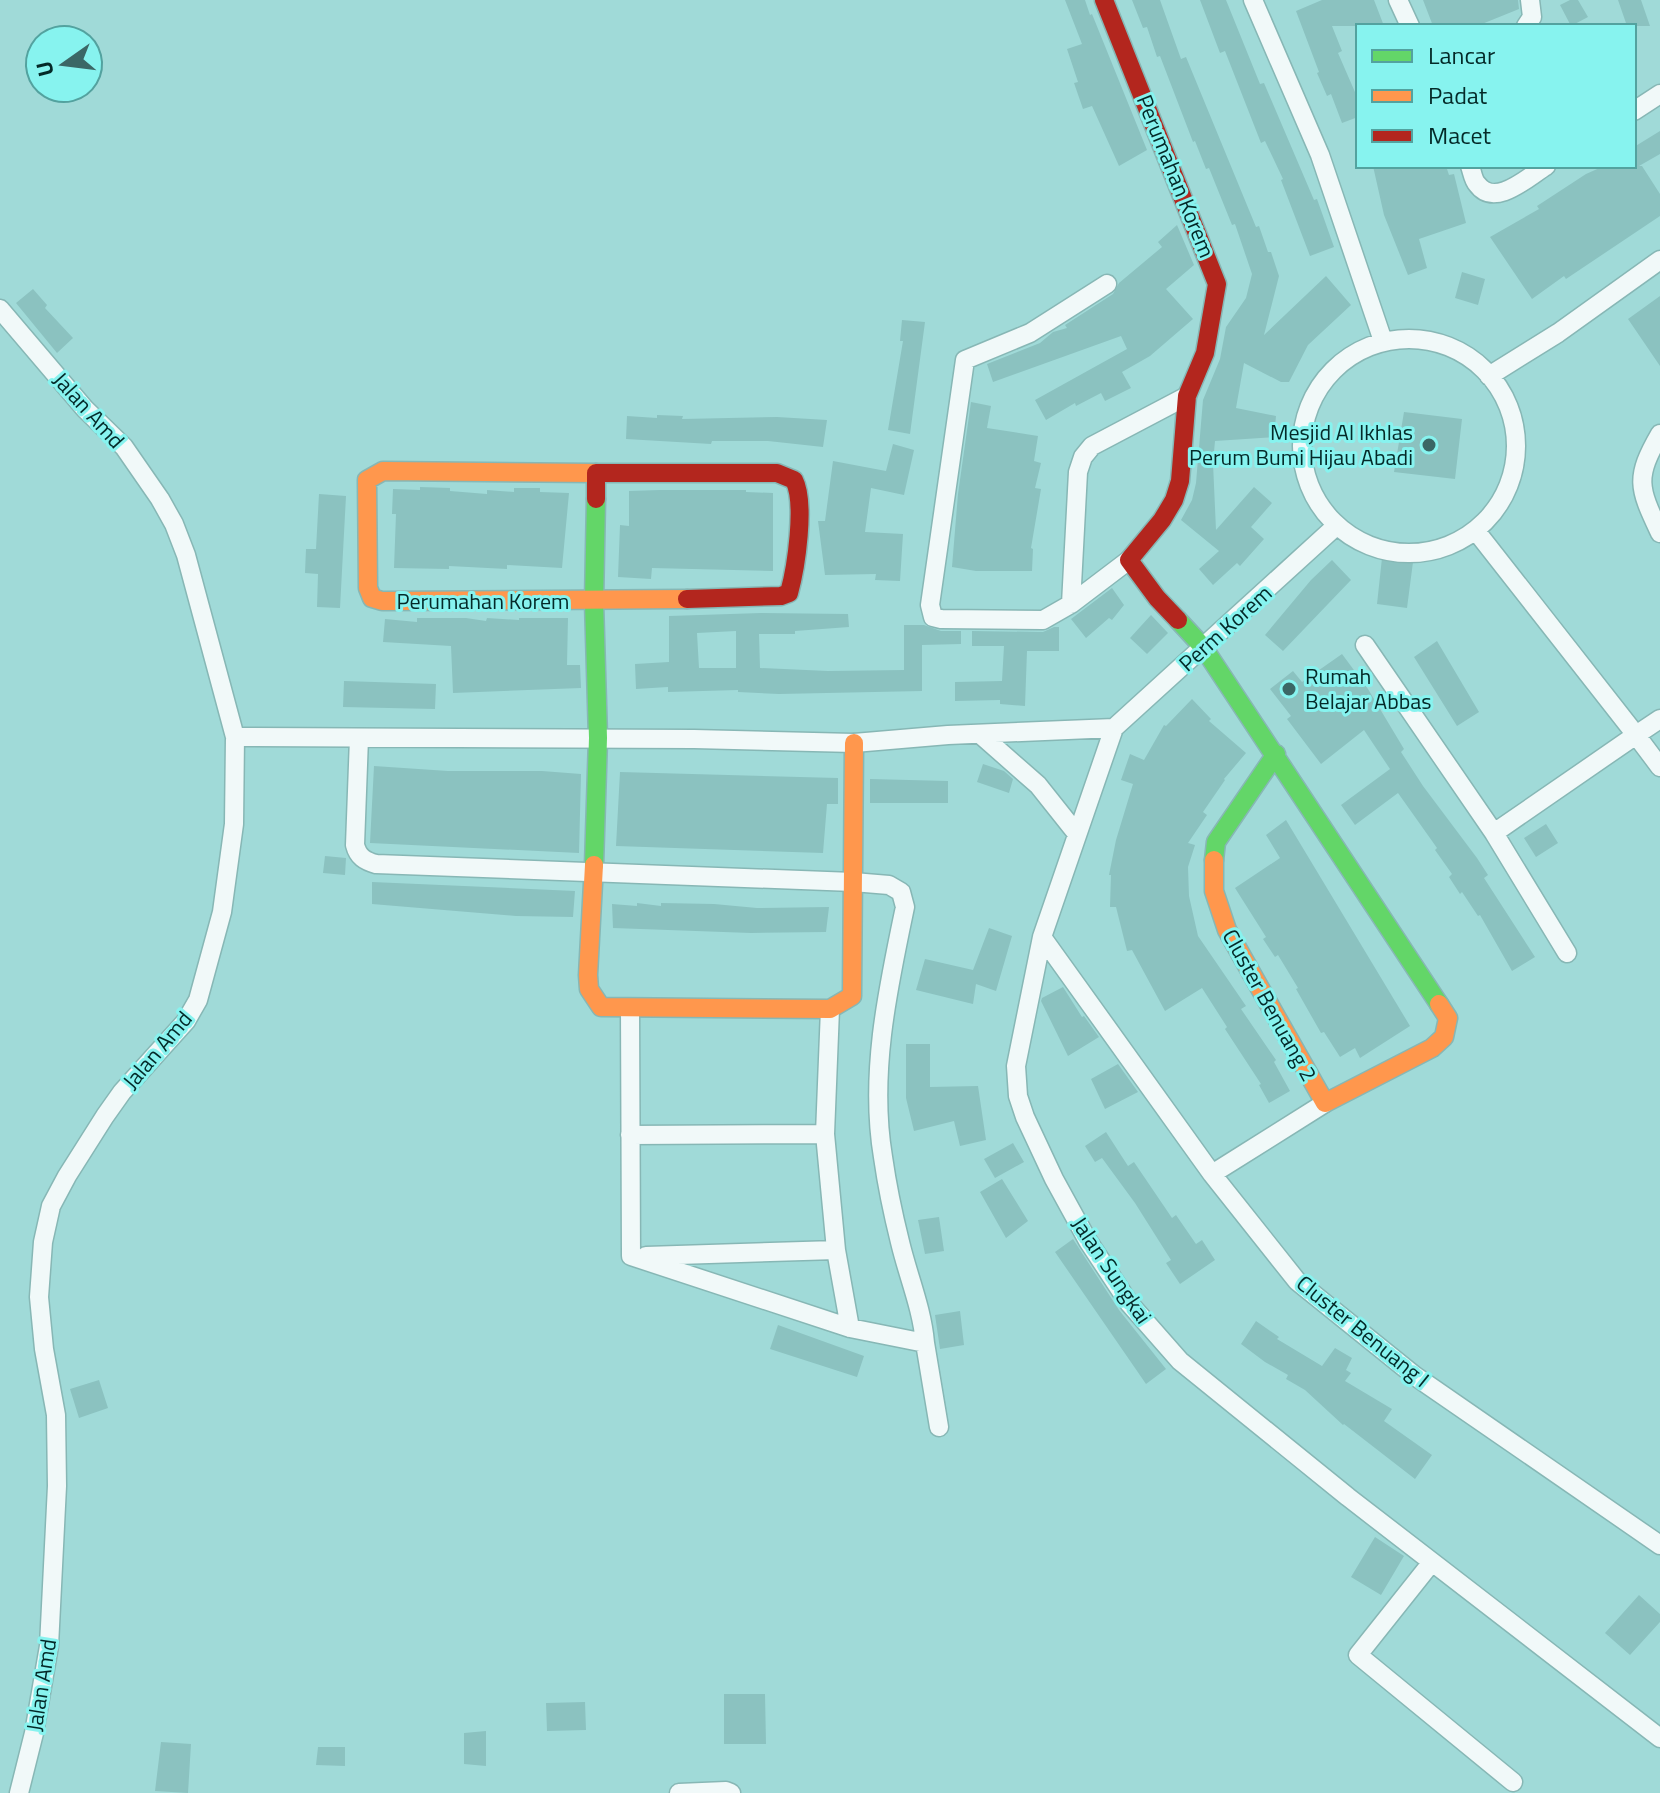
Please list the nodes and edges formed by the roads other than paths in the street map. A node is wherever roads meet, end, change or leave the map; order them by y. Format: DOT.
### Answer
graph roads {
  1 [pos="1104,0"];
  2 [pos="1253,0"];
  3 [pos="1398,0"];
  4 [pos="1530,0"];
  5 [pos="1409,24"];
  6 [pos="1527,24"];
  7 [pos="1660,94"];
  8 [pos="1636,110"];
  9 [pos="1471,168"];
  10 [pos="1543,168"];
  11 [pos="1660,260"];
  12 [pos="1107,284"];
  13 [pos="0,309"];
  14 [pos="1383,341"];
  15 [pos="1489,376"];
  16 [pos="1187,396"];
  17 [pos="1660,434"];
  18 [pos="596,473"];
  19 [pos="1336,526"];
  20 [pos="1476,531"];
  21 [pos="1660,533"];
  22 [pos="1129,560"];
  23 [pos="594,602"];
  24 [pos="1071,604"];
  25 [pos="1365,645"];
  26 [pos="1203,647"];
  27 [pos="1660,719"];
  28 [pos="1114,728"];
  29 [pos="980,734"];
  30 [pos="1636,735"];
  31 [pos="235,737"];
  32 [pos="359,738"];
  33 [pos="598,738"];
  34 [pos="854,743"];
  35 [pos="1276,754"];
  36 [pos="1660,767"];
  37 [pos="1494,833"];
  38 [pos="1077,834"];
  39 [pos="594,873"];
  40 [pos="853,882"];
  41 [pos="1042,937"];
  42 [pos="1567,953"];
  43 [pos="630,1008"];
  44 [pos="830,1009"];
  45 [pos="1325,1103"];
  46 [pos="825,1134"];
  47 [pos="630,1135"];
  48 [pos="1212,1174"];
  49 [pos="836,1250"];
  50 [pos="631,1256"];
  51 [pos="850,1328"];
  52 [pos="925,1343"];
  53 [pos="939,1427"];
  54 [pos="1660,1545"];
  55 [pos="1432,1562"];
  56 [pos="1660,1738"];
  57 [pos="1513,1782"];
  58 [pos="19,1793"];
  59 [pos="679,1793"];
  60 [pos="731,1793"];
  1 -- 16 [label="street, Perumahan Korem"];
  2 -- 14 [label="street"];
  3 -- 5 [label="street"];
  4 -- 6 [label="street"];
  7 -- 8 [label="street"];
  9 -- 10 [label="street"];
  11 -- 15 [label="street"];
  12 -- 24 [label="street"];
  13 -- 31 [label="street, Jalan Amd"];
  14 -- 15 [label="street"];
  14 -- 19 [label="street"];
  15 -- 20 [label="street"];
  16 -- 22 [label="street, Perumahan Korem"];
  16 -- 24 [label="street"];
  17 -- 21 [label="street"];
  18 -- 23 [label="street, Perumahan Korem"];
  18 -- 23 [label="street, Perumahan Korem"];
  18 -- 23 [label="street, Perumahan Korem"];
  19 -- 20 [label="street"];
  19 -- 26 [label="street, Perm Korem"];
  20 -- 30 [label="street"];
  22 -- 24 [label="street"];
  22 -- 26 [label="street"];
  23 -- 33 [label="street"];
  25 -- 37 [label="street"];
  26 -- 28 [label="street, Perm Korem"];
  26 -- 35 [label="street"];
  27 -- 30 [label="street"];
  28 -- 29 [label="street"];
  28 -- 38 [label="street, Jalan Sungkai"];
  29 -- 34 [label="street"];
  29 -- 38 [label="street"];
  30 -- 36 [label="street"];
  30 -- 37 [label="street"];
  31 -- 32 [label="street"];
  31 -- 58 [label="street, Jalan Amd"];
  32 -- 33 [label="street"];
  32 -- 39 [label="street"];
  33 -- 34 [label="street"];
  33 -- 39 [label="street"];
  34 -- 40 [label="street"];
  35 -- 45 [label="street, Cluster Benuang 2"];
  35 -- 45 [label="street, Cluster Benuang 2"];
  37 -- 42 [label="street"];
  38 -- 41 [label="street, Jalan Sungkai"];
  39 -- 40 [label="street"];
  39 -- 43 [label="street"];
  40 -- 44 [label="street"];
  40 -- 52 [label="street"];
  41 -- 48 [label="street, Cluster Benuang I"];
  41 -- 55 [label="street, Jalan Sungkai"];
  43 -- 44 [label="street"];
  43 -- 47 [label="street"];
  44 -- 46 [label="street"];
  45 -- 48 [label="street"];
  46 -- 47 [label="street"];
  46 -- 49 [label="street"];
  47 -- 50 [label="street"];
  48 -- 54 [label="street, Cluster Benuang I"];
  49 -- 50 [label="street"];
  49 -- 51 [label="street"];
  50 -- 51 [label="street"];
  51 -- 52 [label="street"];
  52 -- 53 [label="street"];
  55 -- 56 [label="street, Jalan Sungkai"];
  55 -- 57 [label="street"];
  59 -- 60 [label="street"];
}
